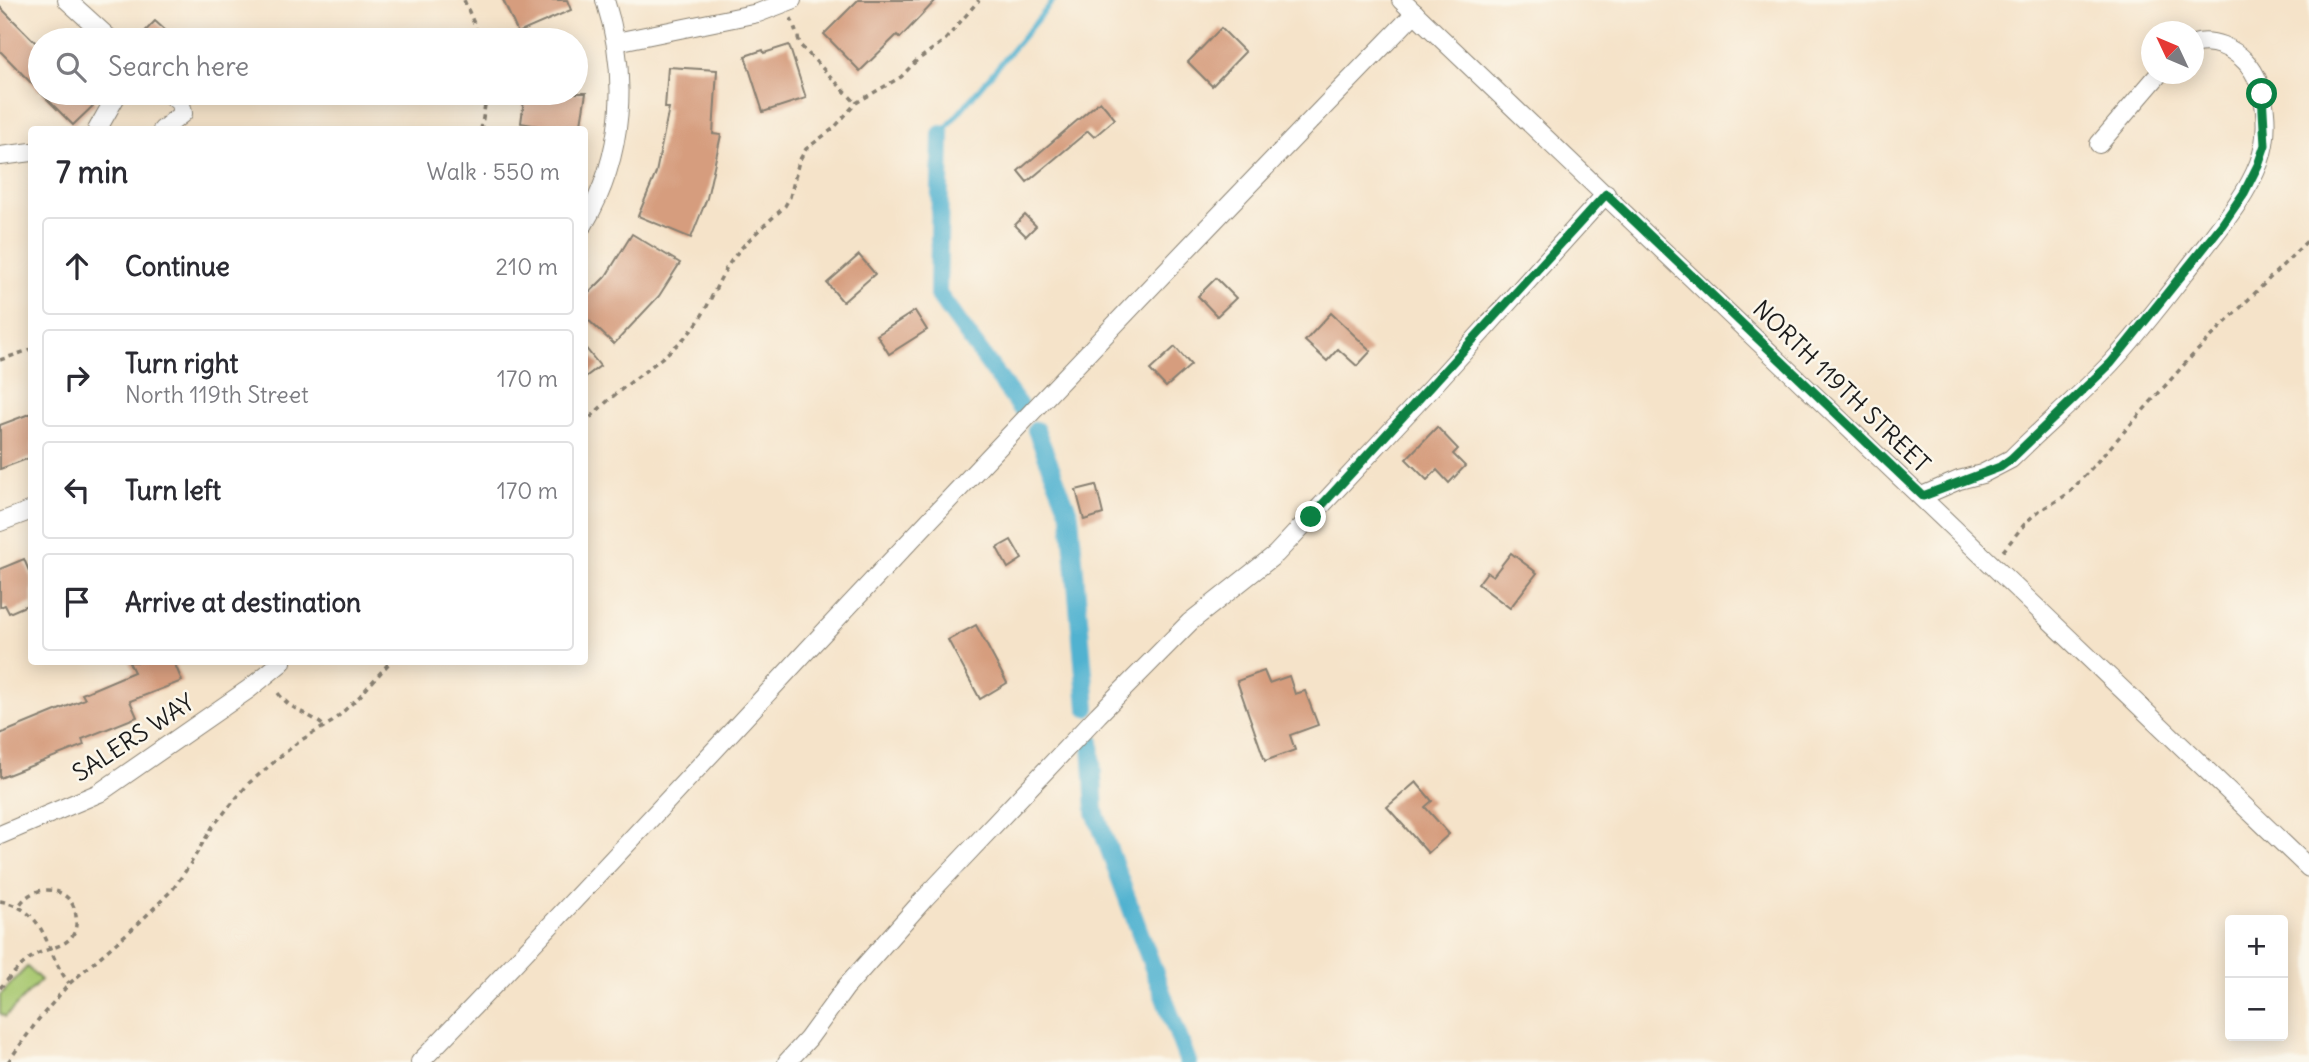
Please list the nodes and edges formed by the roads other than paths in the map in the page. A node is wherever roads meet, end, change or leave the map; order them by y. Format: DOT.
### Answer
graph roads {
  1 [pos="67,0"];
  2 [pos="606,0"];
  3 [pos="792,0"];
  4 [pos="1401,0"];
  5 [pos="1415,13"];
  6 [pos="98,28"];
  7 [pos="2204,41"];
  8 [pos="616,42"];
  9 [pos="2150,84"];
  10 [pos="111,105"];
  11 [pos="181,105"];
  12 [pos="99,126"];
  13 [pos="167,126"];
  14 [pos="2099,144"];
  15 [pos="28,152"];
  16 [pos="0,156"];
  17 [pos="1606,194"];
  18 [pos="588,216"];
  19 [pos="1923,496"];
  20 [pos="28,512"];
  21 [pos="0,522"];
  22 [pos="278,665"];
  23 [pos="0,835"];
  24 [pos="2309,868"];
  25 [pos="420,1062"];
  26 [pos="787,1062"];
  1 -- 6 [label="street"];
  2 -- 8 [label="street"];
  3 -- 8 [label="street"];
  4 -- 5 [label="street, NORTH 119TH STREET"];
  5 -- 17 [label="street, NORTH 119TH STREET"];
  5 -- 25 [label="street"];
  7 -- 19 [label="street"];
  8 -- 18 [label="street"];
  9 -- 14 [label="street"];
  10 -- 12 [label="street"];
  11 -- 13 [label="street"];
  15 -- 16 [label="street"];
  17 -- 19 [label="street, NORTH 119TH STREET"];
  17 -- 26 [label="street"];
  19 -- 24 [label="street, NORTH 119TH STREET"];
  20 -- 21 [label="street"];
  22 -- 23 [label="street, SALERS WAY"];
}
